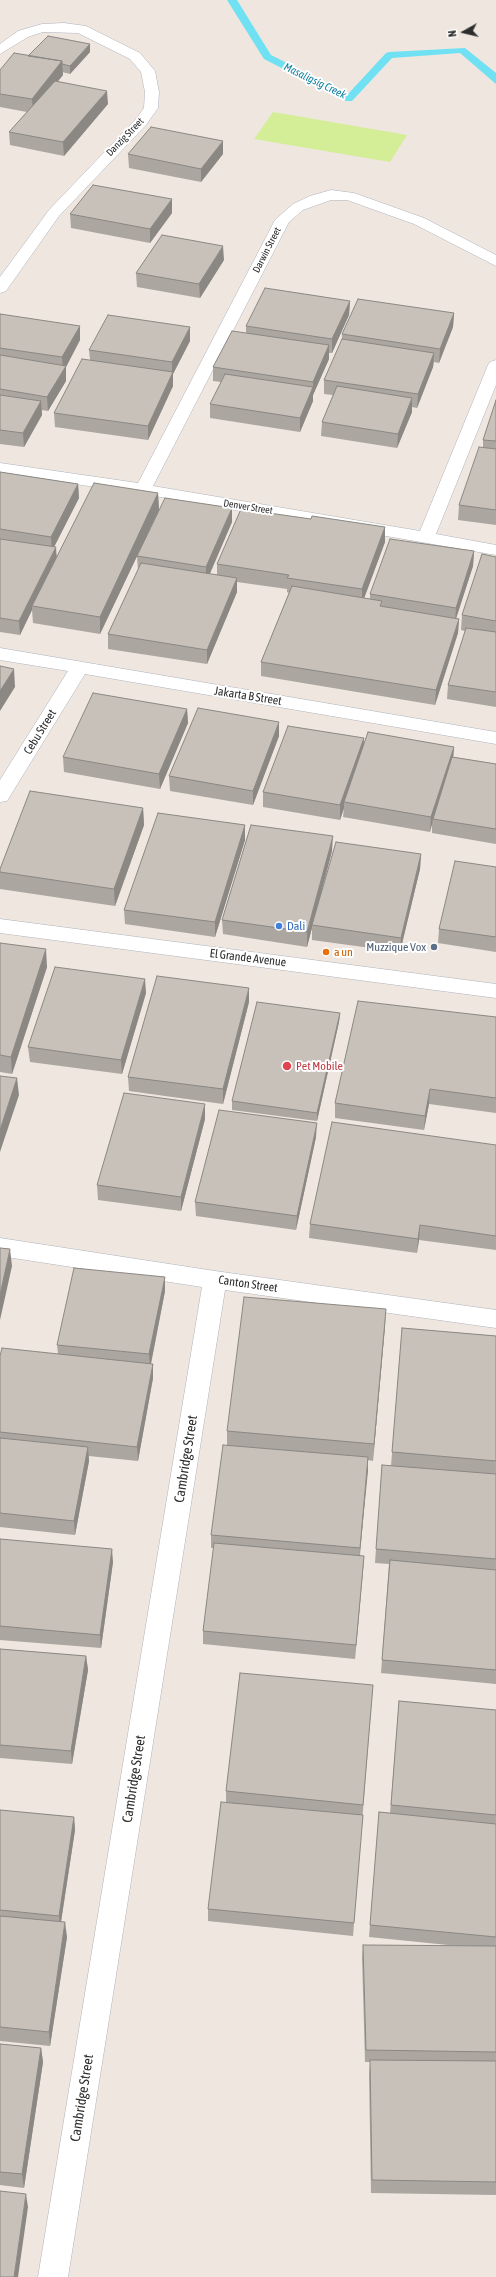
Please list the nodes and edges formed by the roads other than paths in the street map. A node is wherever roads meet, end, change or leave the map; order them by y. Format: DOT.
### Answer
graph roads {
  1 [pos="0,50"];
  2 [pos="496,261"];
  3 [pos="0,288"];
  4 [pos="496,365"];
  5 [pos="491,390"];
  6 [pos="0,468"];
  7 [pos="143,489"];
  8 [pos="426,537"];
  9 [pos="496,550"];
  10 [pos="0,654"];
  11 [pos="79,668"];
  12 [pos="496,738"];
  13 [pos="0,796"];
  14 [pos="0,926"];
  15 [pos="496,991"];
  16 [pos="0,1247"];
  17 [pos="215,1280"];
  18 [pos="496,1319"];
  19 [pos="53,2277"];
  1 -- 3 [label="street, Danzig Street"];
  2 -- 7 [label="street, Darwin Street"];
  4 -- 5 [label="street"];
  5 -- 8 [label="street"];
  6 -- 7 [label="street, Denver Street"];
  7 -- 8 [label="street, Denver Street"];
  8 -- 9 [label="street, Denver Street"];
  10 -- 11 [label="street, Jakarta B Street"];
  11 -- 12 [label="street, Jakarta B Street"];
  11 -- 13 [label="street, Cebu Street"];
  14 -- 15 [label="street, El Grande Avenue"];
  16 -- 17 [label="street, Canton Street"];
  17 -- 18 [label="street, Canton Street"];
  17 -- 19 [label="street, Cambridge Street"];
}
